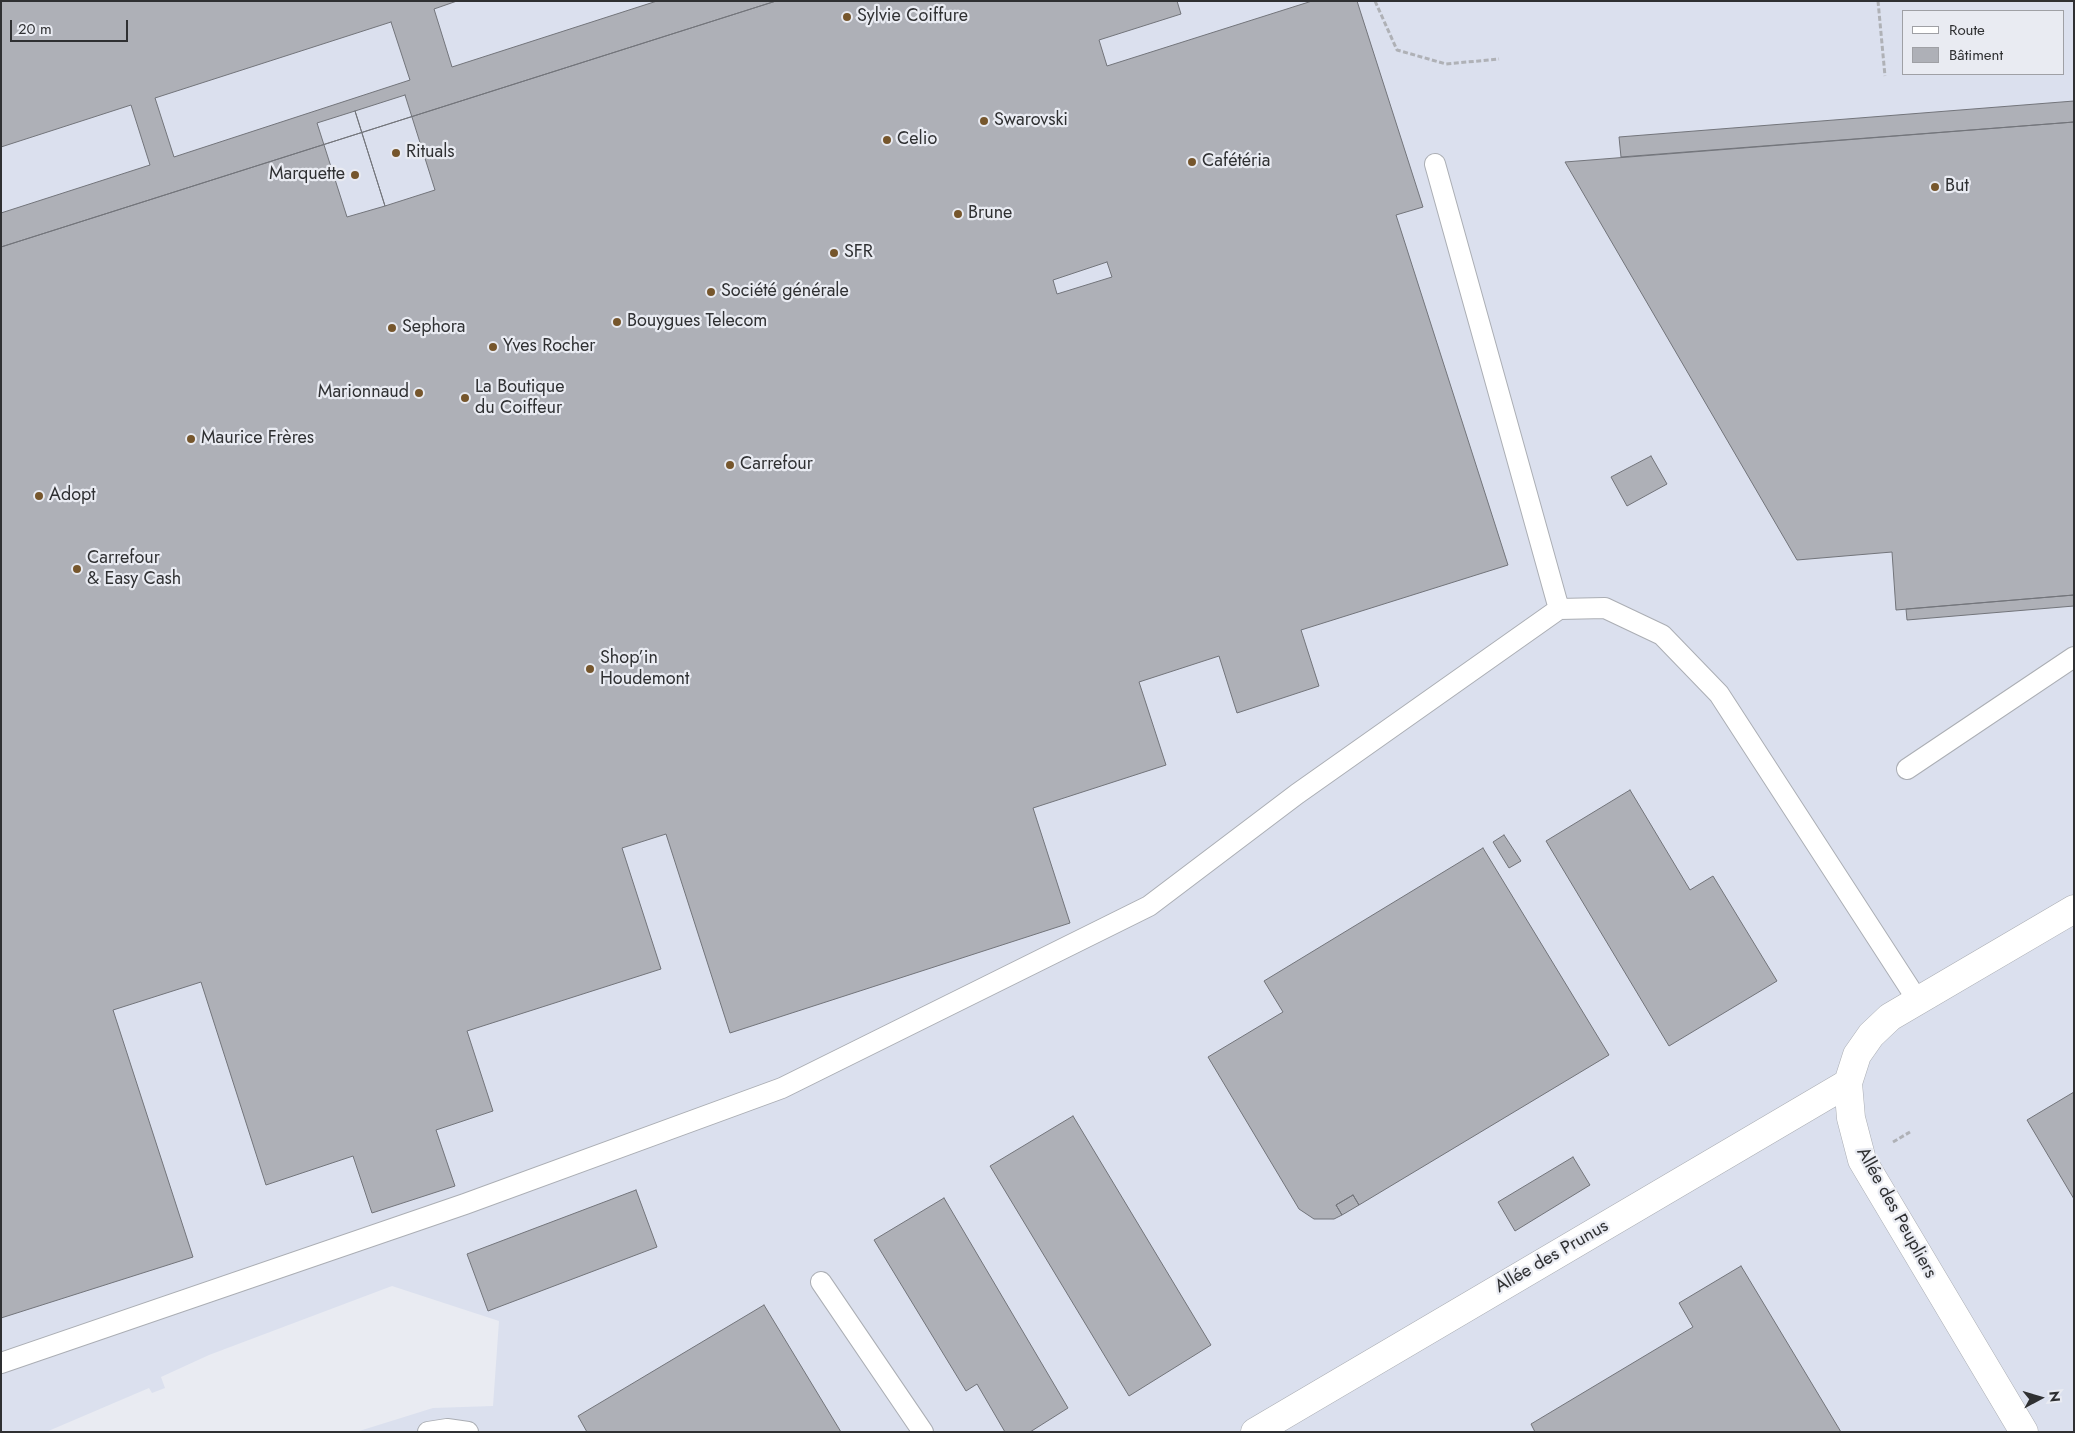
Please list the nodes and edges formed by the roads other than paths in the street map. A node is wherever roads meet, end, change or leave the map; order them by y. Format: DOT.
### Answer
graph roads {
  1 [pos="1435,164"];
  2 [pos="1558,609"];
  3 [pos="2074,657"];
  4 [pos="1907,770"];
  5 [pos="2074,909"];
  6 [pos="1918,1001"];
  7 [pos="1848,1083"];
  8 [pos="821,1282"];
  9 [pos="1,1363"];
  10 [pos="428,1432"];
  11 [pos="468,1432"];
  12 [pos="923,1432"];
  13 [pos="1255,1432"];
  14 [pos="2024,1432"];
  1 -- 2 [label="lane"];
  2 -- 6 [label="lane"];
  2 -- 9 [label="lane"];
  3 -- 4 [label="lane"];
  5 -- 6 [label="street, Allée des Peupliers"];
  6 -- 7 [label="street, Allée des Peupliers"];
  7 -- 13 [label="street, Allée des Prunus"];
  7 -- 14 [label="street, Allée des Peupliers"];
  8 -- 12 [label="lane"];
  10 -- 11 [label="lane"];
}
